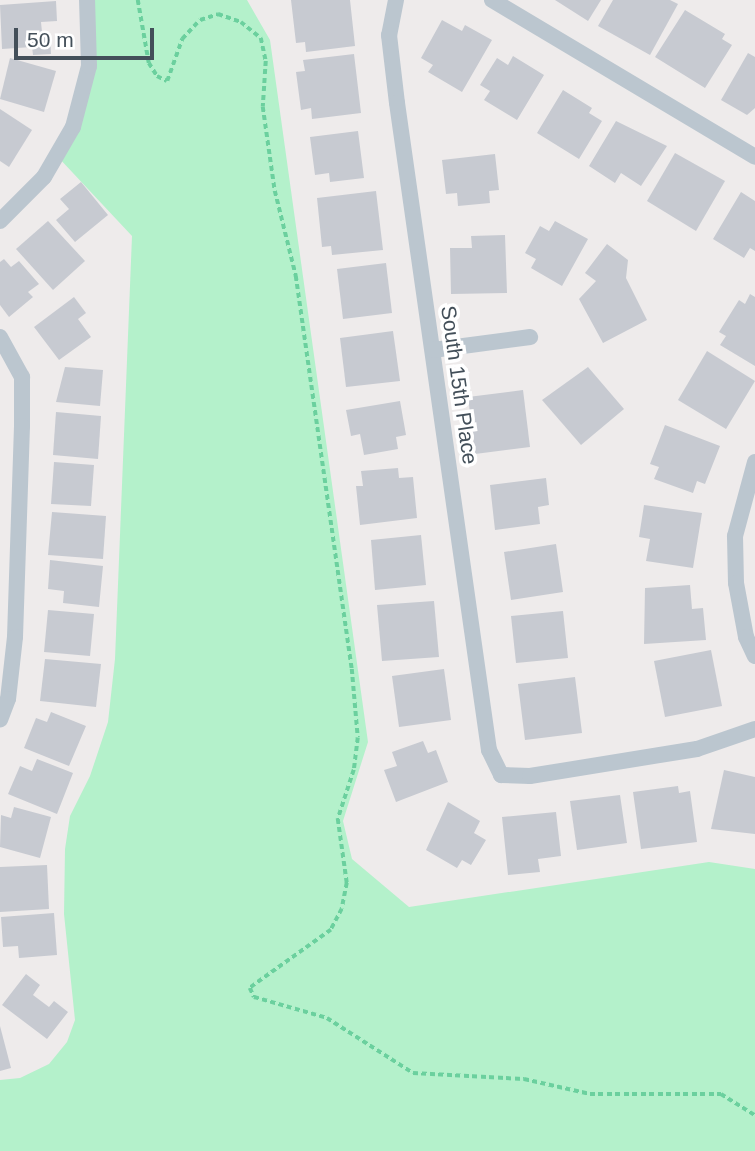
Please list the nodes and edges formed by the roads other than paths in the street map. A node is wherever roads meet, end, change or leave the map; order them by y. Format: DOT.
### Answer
graph roads {
  1 [pos="88,0"];
  2 [pos="396,0"];
  3 [pos="492,0"];
  4 [pos="755,157"];
  5 [pos="0,221"];
  6 [pos="0,337"];
  7 [pos="530,337"];
  8 [pos="433,350"];
  9 [pos="755,462"];
  10 [pos="755,656"];
  11 [pos="0,720"];
  12 [pos="755,729"];
  1 -- 5 [label="street"];
  2 -- 8 [label="street, South 15th Place"];
  3 -- 4 [label="street"];
  6 -- 11 [label="street"];
  7 -- 8 [label="street"];
  8 -- 12 [label="street, South 15th Place"];
  9 -- 10 [label="street"];
}
